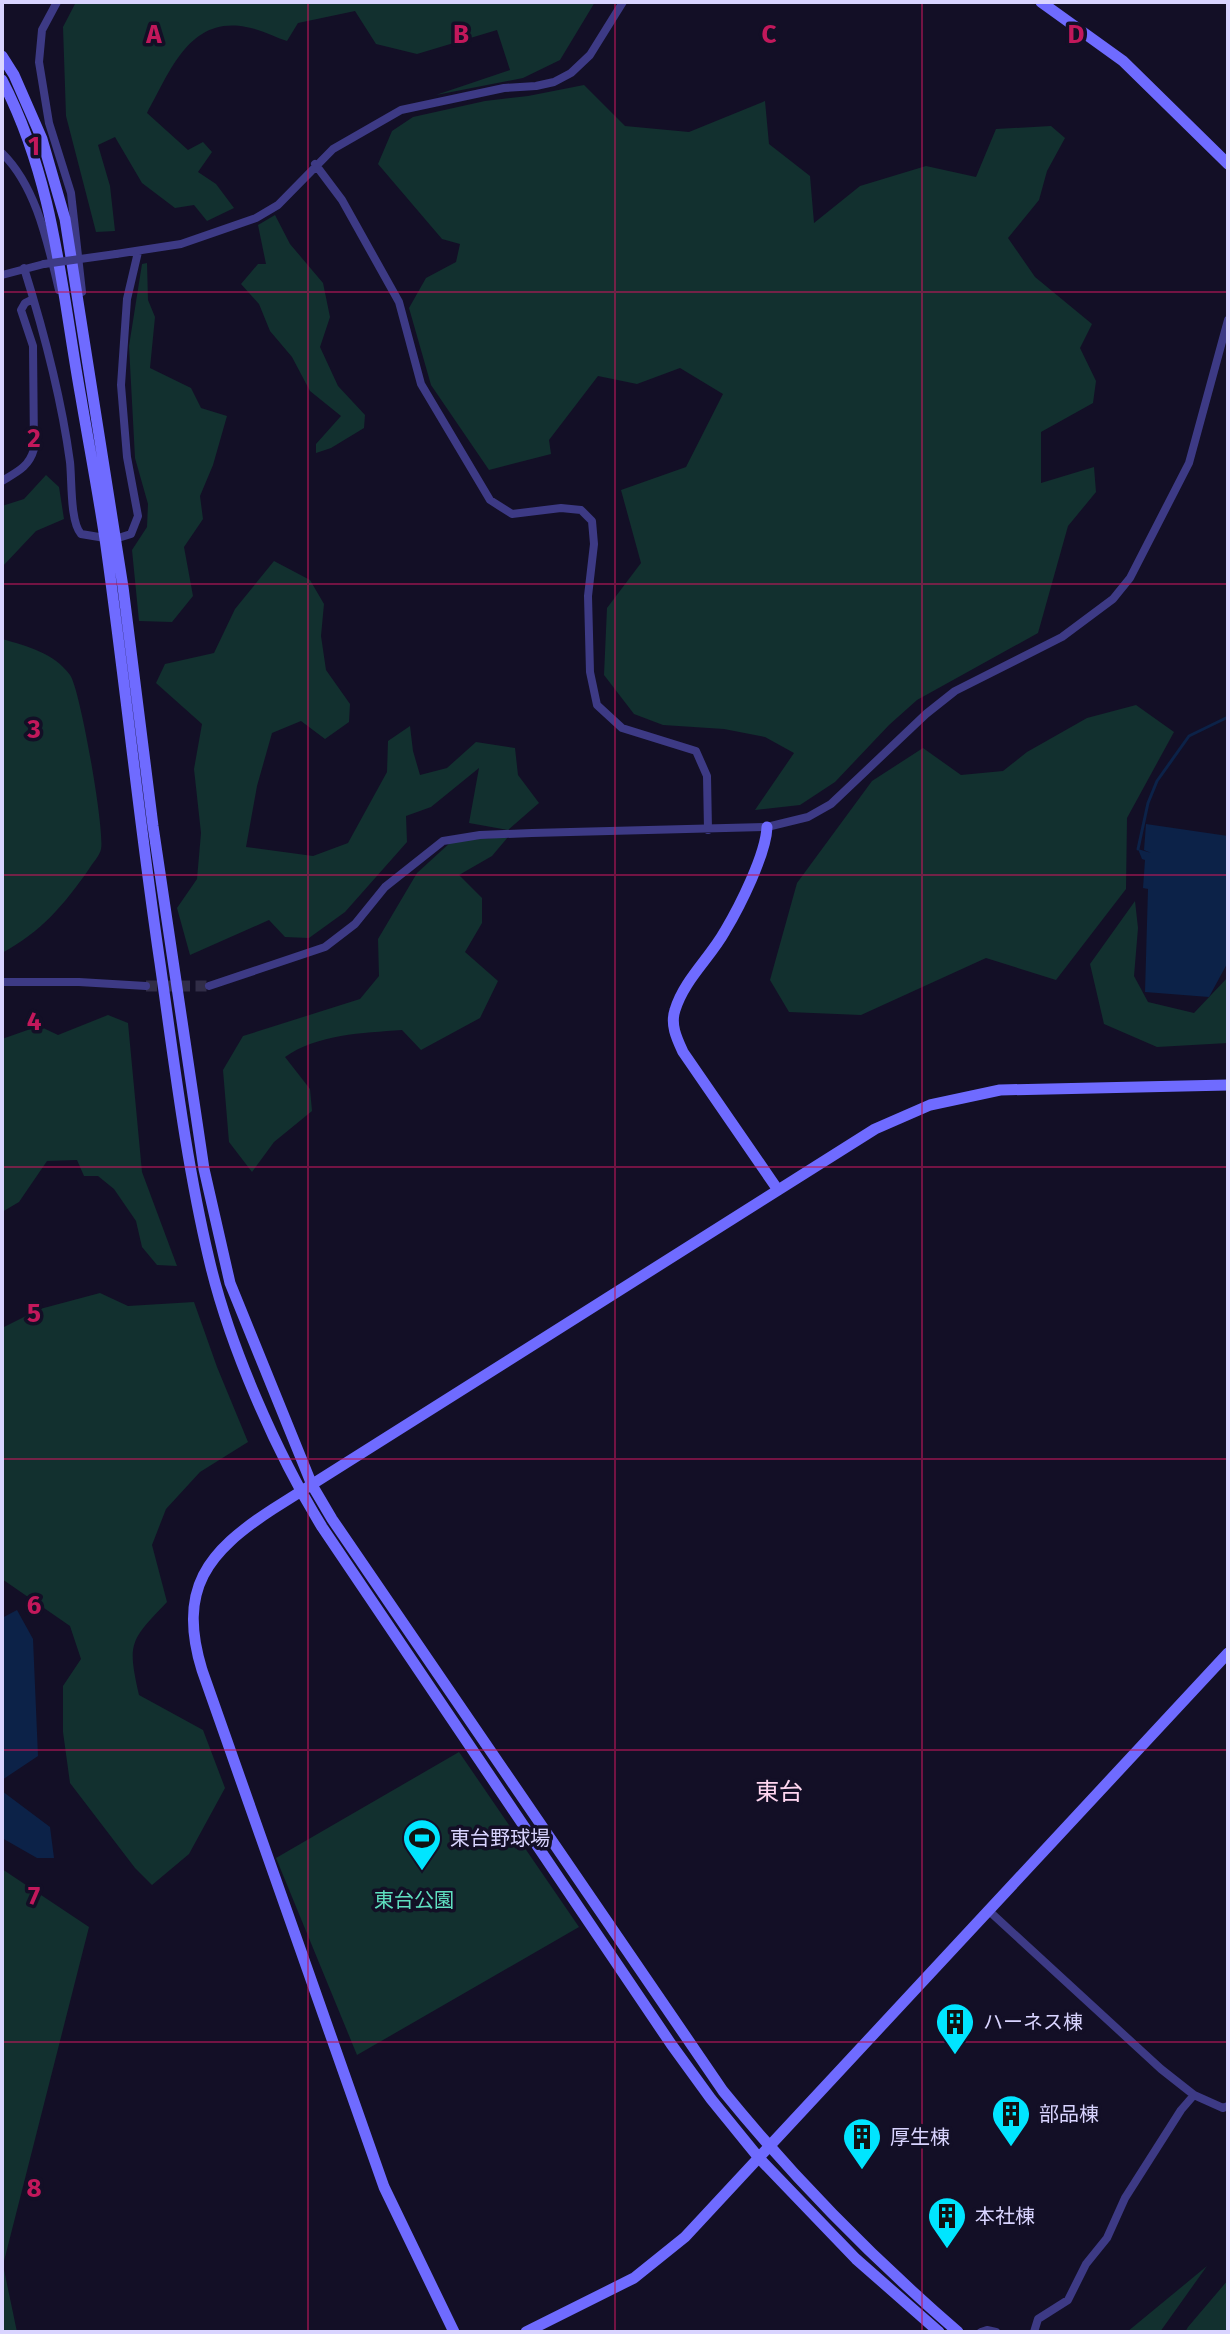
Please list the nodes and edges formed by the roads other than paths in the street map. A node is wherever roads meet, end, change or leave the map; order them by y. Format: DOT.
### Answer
graph roads {
  1 [pos="57,2"];
  2 [pos="623,2"];
  3 [pos="1041,2"];
  4 [pos="2,56"];
  5 [pos="2,80"];
  6 [pos="2,153"];
  7 [pos="315,164"];
  8 [pos="1228,164"];
  9 [pos="138,252"];
  10 [pos="24,268"];
  11 [pos="2,275"];
  12 [pos="33,299"];
  13 [pos="1228,320"];
  14 [pos="71,342"];
  15 [pos="87,348"];
  16 [pos="2,481"];
  17 [pos="110,538"];
  18 [pos="767,827"];
  19 [pos="708,830"];
  20 [pos="2,982"];
  21 [pos="146,986"];
  22 [pos="209,986"];
  23 [pos="1228,1085"];
  24 [pos="778,1190"];
  25 [pos="312,1485"];
  26 [pos="300,1492"];
  27 [pos="1228,1653"];
  28 [pos="988,1910"];
  29 [pos="1194,2095"];
  30 [pos="1228,2106"];
  31 [pos="769,2148"];
  32 [pos="759,2158"];
  33 [pos="454,2332"];
  34 [pos="526,2332"];
  35 [pos="939,2332"];
  36 [pos="958,2332"];
  37 [pos="981,2332"];
  38 [pos="996,2332"];
  39 [pos="1034,2332"];
  1 -- 15 [label="street"];
  2 -- 7 [label="street"];
  3 -- 8 [label="street"];
  4 -- 15 [label="street"];
  5 -- 14 [label="street"];
  6 -- 14 [label="street"];
  7 -- 9 [label="street"];
  7 -- 19 [label="street"];
  9 -- 10 [label="street, bridge"];
  9 -- 17 [label="street"];
  10 -- 11 [label="street"];
  10 -- 12 [label="street"];
  12 -- 16 [label="street"];
  12 -- 17 [label="street"];
  13 -- 18 [label="street"];
  14 -- 17 [label="street"];
  15 -- 17 [label="street"];
  17 -- 25 [label="street"];
  17 -- 26 [label="street"];
  18 -- 19 [label="street"];
  18 -- 24 [label="street"];
  19 -- 22 [label="street"];
  20 -- 21 [label="street"];
  23 -- 24 [label="street"];
  24 -- 25 [label="street"];
  25 -- 26 [label="street"];
  25 -- 31 [label="street"];
  26 -- 32 [label="street"];
  26 -- 33 [label="street"];
  27 -- 28 [label="street"];
  28 -- 29 [label="street"];
  28 -- 31 [label="street"];
  29 -- 30 [label="street"];
  29 -- 39 [label="street"];
  31 -- 32 [label="street"];
  31 -- 36 [label="street"];
  32 -- 34 [label="street"];
  32 -- 35 [label="street"];
  37 -- 38 [label="street"];
}
